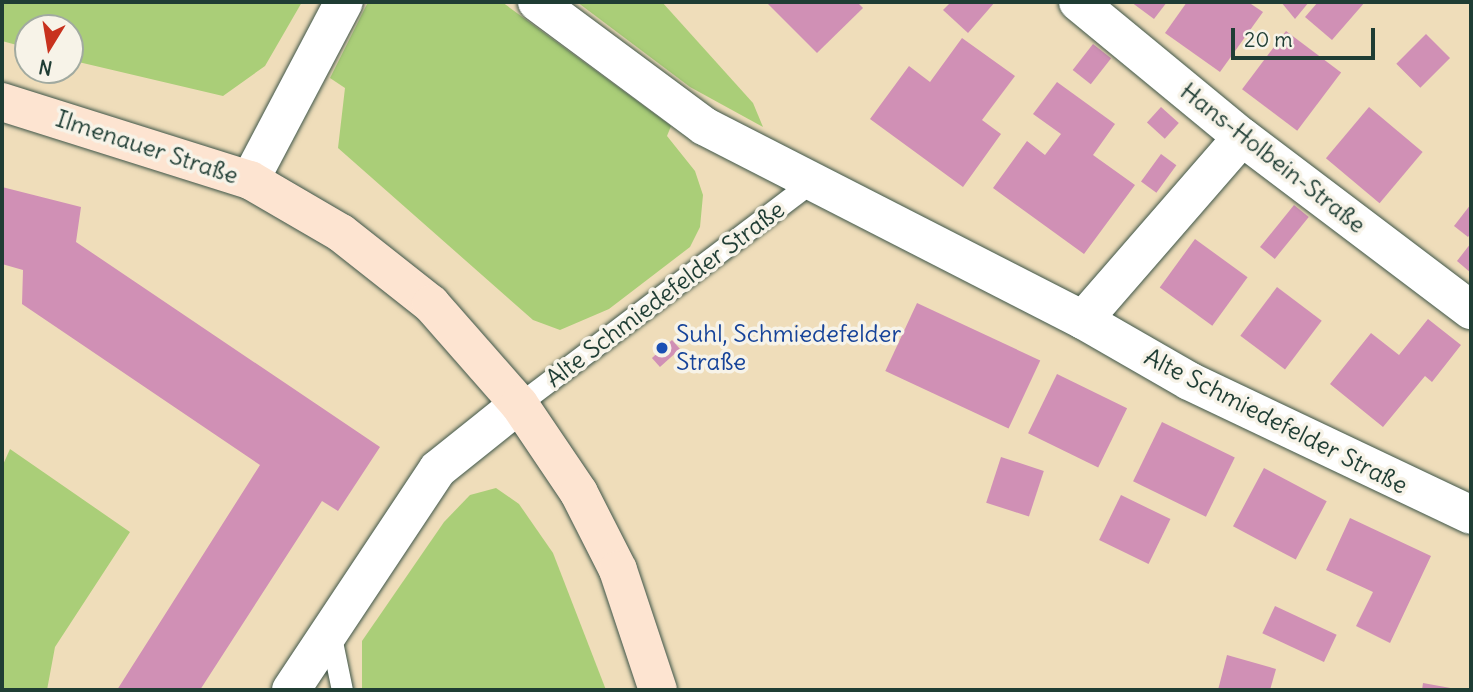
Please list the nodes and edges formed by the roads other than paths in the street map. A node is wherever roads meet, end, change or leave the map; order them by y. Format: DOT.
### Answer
graph roads {
  1 [pos="344,2"];
  2 [pos="537,2"];
  3 [pos="1078,2"];
  4 [pos="2,102"];
  5 [pos="1242,138"];
  6 [pos="250,180"];
  7 [pos="810,183"];
  8 [pos="1471,310"];
  9 [pos="1083,320"];
  10 [pos="519,404"];
  11 [pos="1471,515"];
  12 [pos="329,630"];
  13 [pos="290,690"];
  14 [pos="342,690"];
  15 [pos="658,690"];
  1 -- 6 [label="street"];
  2 -- 7 [label="street, Alte Schmiedefelder Straße"];
  3 -- 5 [label="street, Hans-Holbein-Straße"];
  4 -- 6 [label="main road, Ilmenauer Straße"];
  5 -- 8 [label="street, Hans-Holbein-Straße"];
  5 -- 9 [label="street"];
  6 -- 10 [label="main road, Ilmenauer Straße"];
  7 -- 9 [label="street, Alte Schmiedefelder Straße"];
  7 -- 10 [label="lane, Alte Schmiedefelder Straße"];
  9 -- 11 [label="street, Alte Schmiedefelder Straße"];
  10 -- 12 [label="street"];
  10 -- 15 [label="main road, Ilmenauer Straße"];
  12 -- 13 [label="street"];
  12 -- 14 [label="lane"];
}
